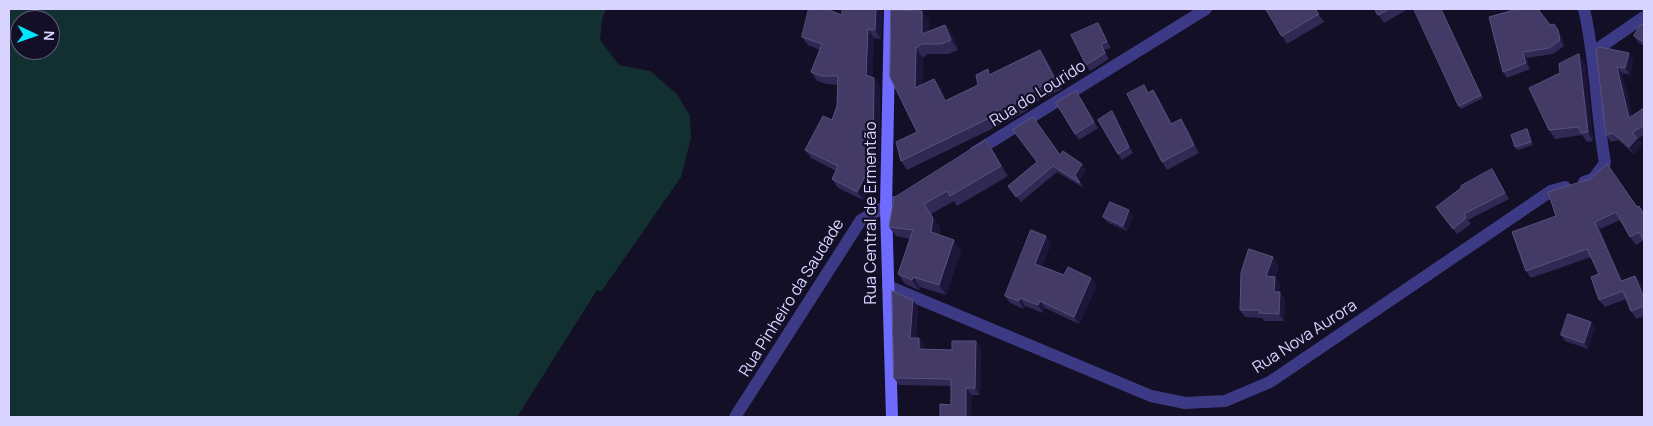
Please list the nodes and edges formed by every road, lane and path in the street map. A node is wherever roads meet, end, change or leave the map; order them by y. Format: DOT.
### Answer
graph roads {
  1 [pos="890,9"];
  2 [pos="1206,9"];
  3 [pos="1584,9"];
  4 [pos="1640,9"];
  5 [pos="1644,12"];
  6 [pos="1644,17"];
  7 [pos="1593,52"];
  8 [pos="962,160"];
  9 [pos="903,197"];
  10 [pos="886,207"];
  11 [pos="888,286"];
  12 [pos="735,417"];
  13 [pos="892,417"];
  1 -- 10 [label="street, Rua Central de Ermentão"];
  2 -- 8 [label="street, Rua do Lourido"];
  3 -- 7 [label="street, Rua Nova Aurora"];
  4 -- 5 [label="street"];
  6 -- 7 [label="street"];
  7 -- 11 [label="street, Rua Nova Aurora"];
  9 -- 10 [label="street"];
  10 -- 11 [label="street, Rua Central de Ermentão"];
  10 -- 12 [label="street, Rua Pinheiro da Saudade"];
  11 -- 13 [label="street, Rua Central de Ermentão"];
}
